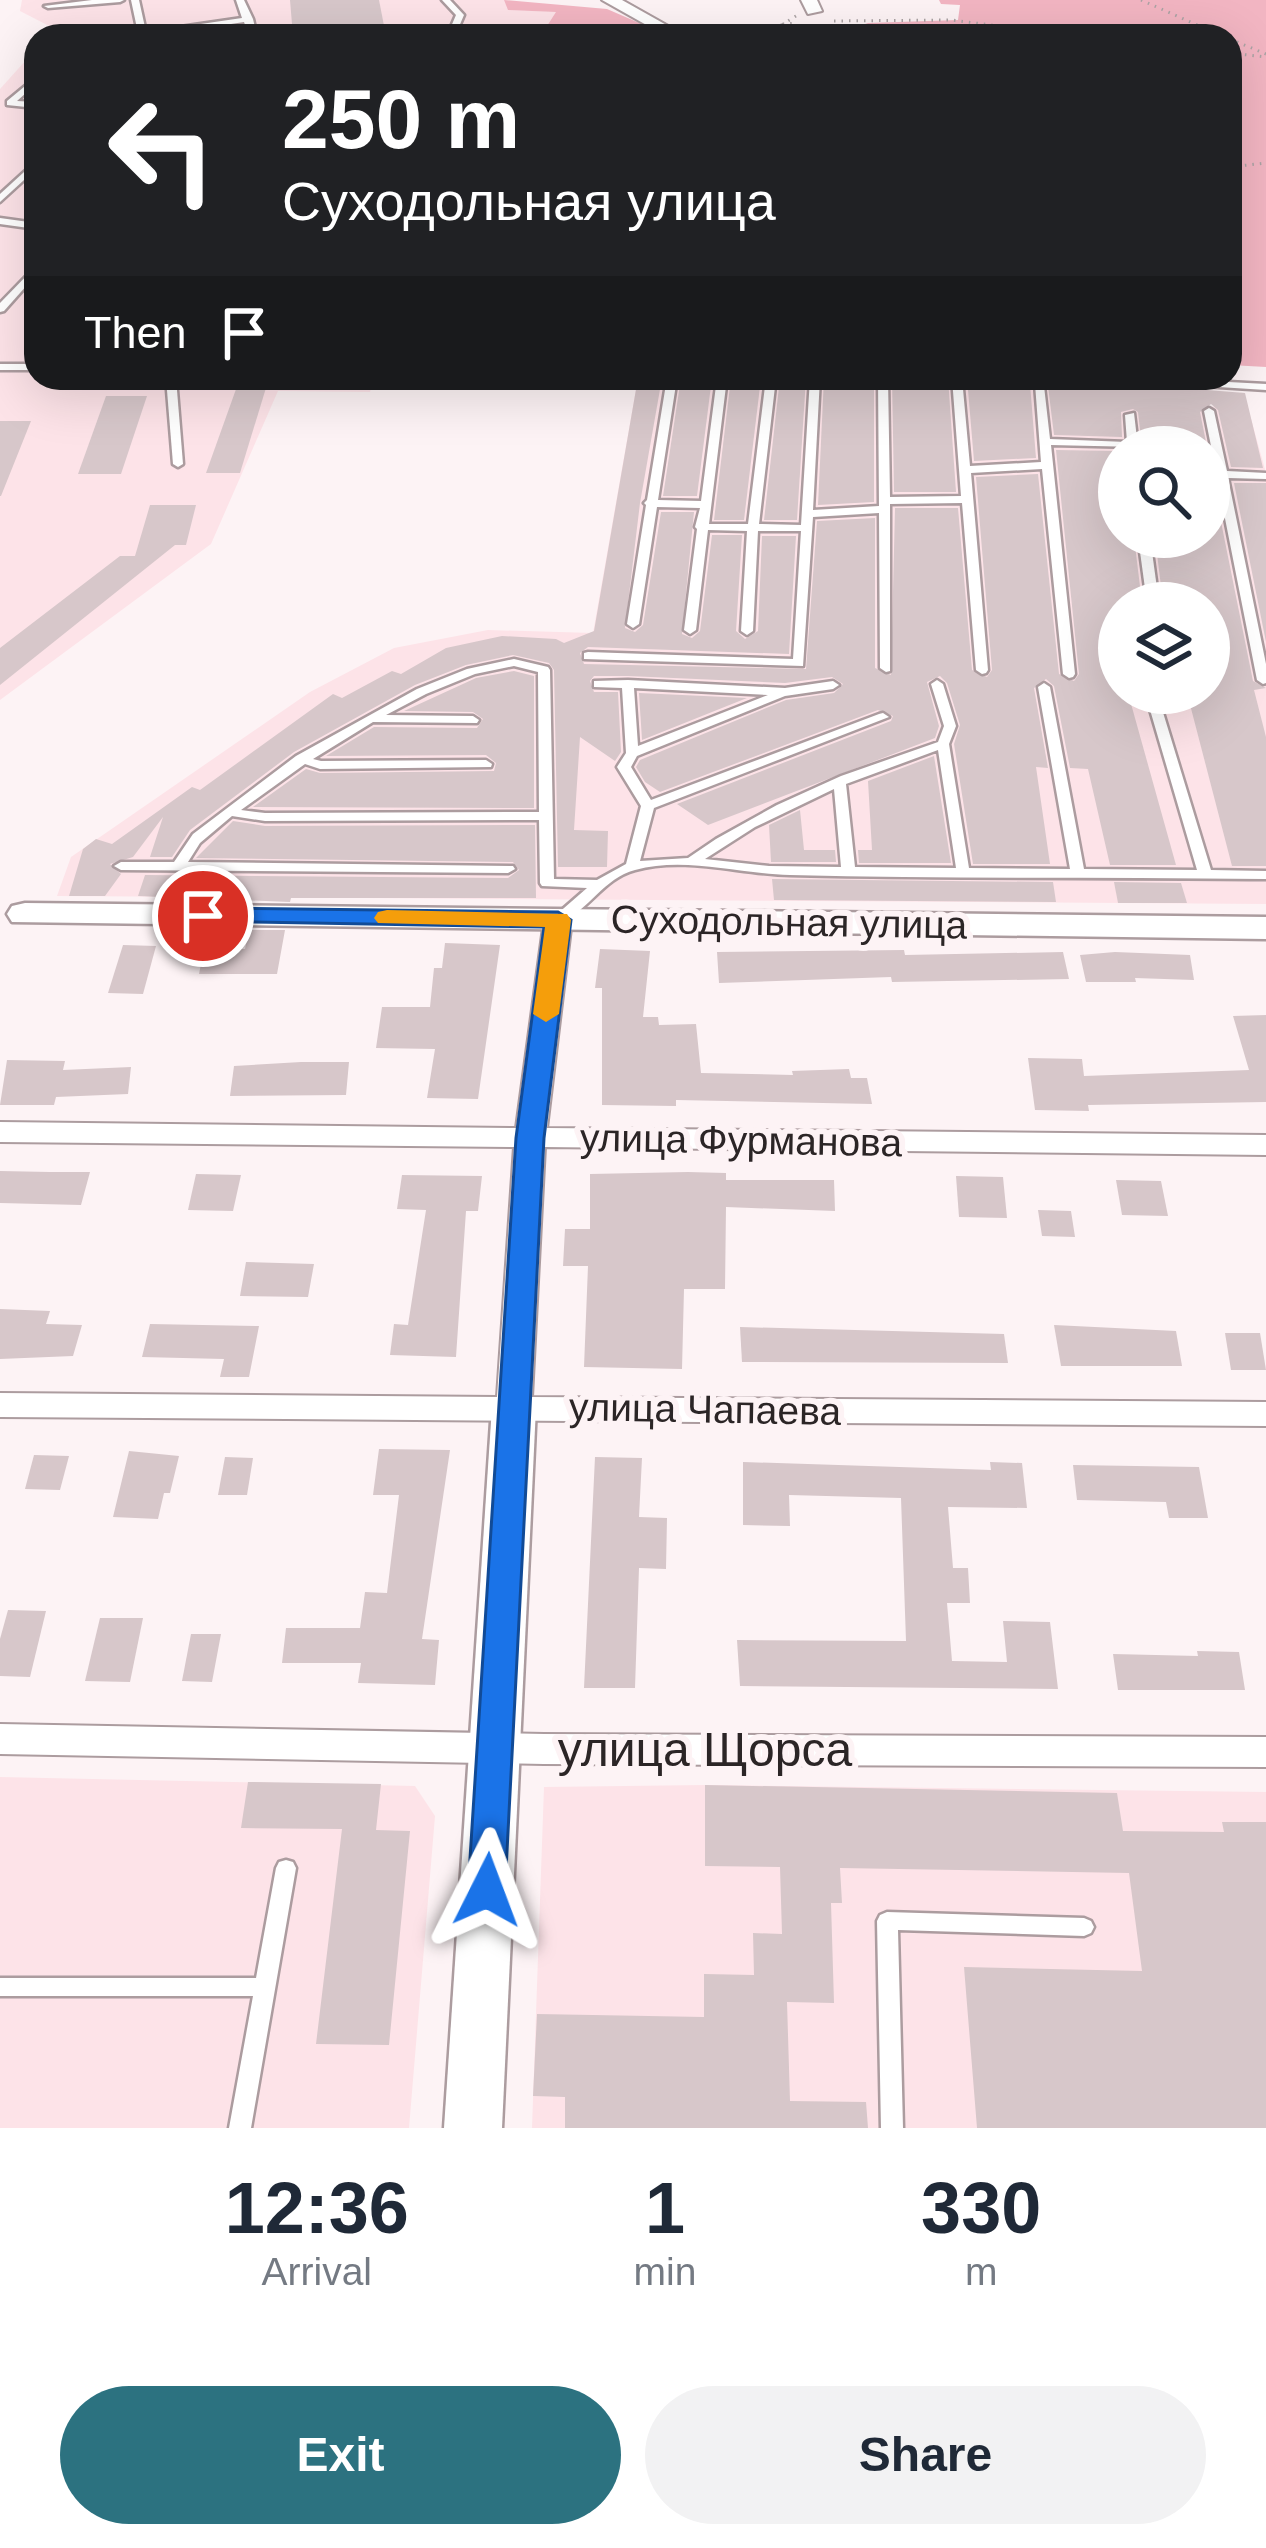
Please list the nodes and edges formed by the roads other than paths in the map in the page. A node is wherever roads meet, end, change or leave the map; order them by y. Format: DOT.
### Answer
graph roads {
  1 [pos="120,0"];
  2 [pos="240,0"];
  3 [pos="446,0"];
  4 [pos="610,0"];
  5 [pos="48,6"];
  6 [pos="249,19"];
  7 [pos="217,24"];
  8 [pos="250,24"];
  9 [pos="456,24"];
  10 [pos="655,24"];
  11 [pos="24,91"];
  12 [pos="24,105"];
  13 [pos="24,176"];
  14 [pos="0,200"];
  15 [pos="24,282"];
  16 [pos="0,309"];
  17 [pos="171,390"];
  18 [pos="670,390"];
  19 [pos="720,390"];
  20 [pos="770,390"];
  21 [pos="814,390"];
  22 [pos="883,390"];
  23 [pos="958,390"];
  24 [pos="1039,390"];
  25 [pos="1209,411"];
  26 [pos="1130,416"];
  27 [pos="1131,426"];
  28 [pos="1211,426"];
  29 [pos="1045,442"];
  30 [pos="1098,444"];
  31 [pos="178,464"];
  32 [pos="1046,465"];
  33 [pos="964,470"];
  34 [pos="1230,475"];
  35 [pos="1266,476"];
  36 [pos="968,500"];
  37 [pos="650,503"];
  38 [pos="704,505"];
  39 [pos="882,505"];
  40 [pos="807,521"];
  41 [pos="700,527"];
  42 [pos="753,527"];
  43 [pos="1230,536"];
  44 [pos="633,624"];
  45 [pos="690,630"];
  46 [pos="747,631"];
  47 [pos="588,656"];
  48 [pos="886,668"];
  49 [pos="982,670"];
  50 [pos="1069,674"];
  51 [pos="1263,680"];
  52 [pos="598,684"];
  53 [pos="628,684"];
  54 [pos="832,685"];
  55 [pos="937,685"];
  56 [pos="1044,687"];
  57 [pos="785,692"];
  58 [pos="1157,714"];
  59 [pos="883,716"];
  60 [pos="374,719"];
  61 [pos="473,720"];
  62 [pos="943,744"];
  63 [pos="632,753"];
  64 [pos="301,759"];
  65 [pos="486,764"];
  66 [pos="840,784"];
  67 [pos="648,806"];
  68 [pos="230,812"];
  69 [pos="546,816"];
  70 [pos="693,862"];
  71 [pos="121,866"];
  72 [pos="632,866"];
  73 [pos="178,868"];
  74 [pos="508,869"];
  75 [pos="848,872"];
  76 [pos="963,872"];
  77 [pos="1078,873"];
  78 [pos="1205,874"];
  79 [pos="1266,875"];
  80 [pos="596,884"];
  81 [pos="25,914"];
  82 [pos="558,920"];
  83 [pos="1266,928"];
  84 [pos="0,1132"];
  85 [pos="530,1138"];
  86 [pos="1266,1145"];
  87 [pos="0,1405"];
  88 [pos="514,1407"];
  89 [pos="1266,1414"];
  90 [pos="0,1739"];
  91 [pos="494,1748"];
  92 [pos="1266,1752"];
  93 [pos="286,1868"];
  94 [pos="1084,1927"];
  95 [pos="0,1987"];
  96 [pos="265,1987"];
  97 [pos="240,2128"];
  98 [pos="473,2128"];
  99 [pos="892,2128"];
  1 -- 5 [label="lane"];
  2 -- 6 [label="lane"];
  3 -- 9 [label="lane"];
  4 -- 10 [label="street"];
  6 -- 7 [label="lane"];
  6 -- 8 [label="lane"];
  11 -- 12 [label="lane"];
  13 -- 14 [label="lane"];
  15 -- 16 [label="lane"];
  17 -- 31 [label="lane"];
  18 -- 37 [label="lane"];
  19 -- 38 [label="lane"];
  20 -- 42 [label="lane"];
  21 -- 40 [label="lane"];
  22 -- 39 [label="lane"];
  23 -- 33 [label="lane"];
  24 -- 29 [label="lane"];
  25 -- 28 [label="lane"];
  26 -- 27 [label="lane"];
  29 -- 30 [label="lane"];
  29 -- 32 [label="lane"];
  32 -- 33 [label="lane"];
  32 -- 50 [label="lane"];
  33 -- 36 [label="lane"];
  34 -- 35 [label="lane"];
  36 -- 39 [label="lane"];
  36 -- 49 [label="lane"];
  37 -- 38 [label="lane"];
  37 -- 44 [label="lane"];
  38 -- 41 [label="lane"];
  39 -- 40 [label="lane"];
  39 -- 48 [label="lane"];
  40 -- 42 [label="lane"];
  40 -- 47 [label="lane"];
  41 -- 42 [label="lane"];
  41 -- 45 [label="lane"];
  42 -- 46 [label="lane"];
  43 -- 51 [label="lane"];
  52 -- 53 [label="lane"];
  53 -- 57 [label="lane"];
  53 -- 63 [label="lane"];
  54 -- 57 [label="lane"];
  55 -- 62 [label="lane"];
  56 -- 77 [label="lane"];
  57 -- 63 [label="lane"];
  58 -- 78 [label="lane"];
  59 -- 67 [label="lane"];
  60 -- 61 [label="lane"];
  60 -- 64 [label="lane"];
  60 -- 69 [label="lane"];
  62 -- 66 [label="lane"];
  62 -- 76 [label="lane"];
  63 -- 67 [label="lane"];
  64 -- 65 [label="lane"];
  64 -- 68 [label="lane"];
  66 -- 70 [label="lane"];
  66 -- 75 [label="lane"];
  67 -- 72 [label="lane"];
  68 -- 69 [label="lane"];
  68 -- 73 [label="lane"];
  69 -- 80 [label="lane"];
  70 -- 72 [label="lane"];
  70 -- 75 [label="lane"];
  71 -- 73 [label="lane"];
  72 -- 80 [label="lane"];
  73 -- 74 [label="lane"];
  75 -- 76 [label="lane"];
  76 -- 77 [label="lane"];
  77 -- 78 [label="lane"];
  78 -- 79 [label="lane"];
  80 -- 82 [label="lane"];
  81 -- 82 [label="street, Суходольная улица"];
  82 -- 83 [label="street, Суходольная улица"];
  82 -- 85 [label="street"];
  84 -- 85 [label="street, улица Фурманова"];
  85 -- 86 [label="street, улица Фурманова"];
  85 -- 88 [label="street"];
  87 -- 88 [label="street, улица Чапаева"];
  88 -- 89 [label="street, улица Чапаева"];
  88 -- 91 [label="street"];
  90 -- 91 [label="street, улица Щорса"];
  91 -- 92 [label="street, улица Щорса"];
  91 -- 98 [label="street"];
  93 -- 96 [label="lane"];
  94 -- 99 [label="lane"];
  95 -- 96 [label="lane"];
  96 -- 97 [label="lane"];
}
